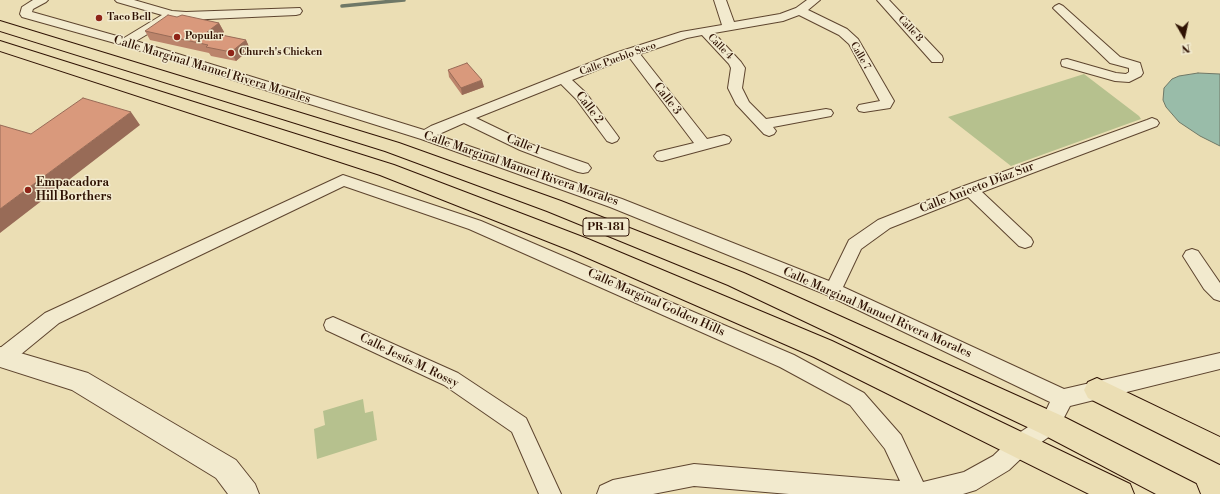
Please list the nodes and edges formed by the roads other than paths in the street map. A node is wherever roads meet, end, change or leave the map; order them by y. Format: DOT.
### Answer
graph roads {
  1 [pos="42,0"];
  2 [pos="121,0"];
  3 [pos="720,0"];
  4 [pos="814,0"];
  5 [pos="883,0"];
  6 [pos="1059,8"];
  7 [pos="296,11"];
  8 [pos="800,11"];
  9 [pos="171,14"];
  10 [pos="0,26"];
  11 [pos="729,27"];
  12 [pos="705,31"];
  13 [pos="126,42"];
  14 [pos="0,46"];
  15 [pos="632,52"];
  16 [pos="937,59"];
  17 [pos="1067,63"];
  18 [pos="563,79"];
  19 [pos="864,108"];
  20 [pos="826,113"];
  21 [pos="466,118"];
  22 [pos="1152,123"];
  23 [pos="426,136"];
  24 [pos="612,138"];
  25 [pos="724,140"];
  26 [pos="703,144"];
  27 [pos="662,156"];
  28 [pos="583,168"];
  29 [pos="970,190"];
  30 [pos="1025,242"];
  31 [pos="1192,256"];
  32 [pos="834,290"];
  33 [pos="1220,294"];
  34 [pos="333,325"];
  35 [pos="1,357"];
  36 [pos="1220,361"];
  37 [pos="1097,390"];
  38 [pos="1063,398"];
  39 [pos="1050,424"];
  40 [pos="1021,444"];
  41 [pos="1220,451"];
  42 [pos="245,494"];
  43 [pos="550,494"];
  44 [pos="608,494"];
  45 [pos="917,494"];
  46 [pos="1120,494"];
  47 [pos="1186,494"];
  1 -- 13 [label="street, Calle Marginal Manuel Rivera Morales"];
  2 -- 9 [label="street"];
  3 -- 11 [label="street"];
  4 -- 8 [label="street, Calle Pueblo Seco"];
  5 -- 16 [label="street, Calle 8"];
  6 -- 17 [label="street"];
  7 -- 9 [label="street"];
  8 -- 11 [label="street, Calle Pueblo Seco"];
  8 -- 19 [label="street, Calle 7"];
  9 -- 13 [label="street"];
  10 -- 39 [label="main road, PR-181"];
  11 -- 12 [label="street, Calle Pueblo Seco"];
  12 -- 15 [label="street, Calle Pueblo Seco"];
  12 -- 20 [label="street, Calle 4"];
  13 -- 23 [label="street, Calle Marginal Manuel Rivera Morales"];
  14 -- 40 [label="main road, PR-181"];
  15 -- 18 [label="street, Calle Pueblo Seco"];
  15 -- 26 [label="street, Calle 3"];
  18 -- 21 [label="street, Calle Pueblo Seco"];
  18 -- 24 [label="street, Calle 2"];
  21 -- 23 [label="street, Calle Pueblo Seco"];
  21 -- 28 [label="street, Calle 1"];
  22 -- 29 [label="street, Calle Aniceto Díaz Sur"];
  23 -- 32 [label="street, Calle Marginal Manuel Rivera Morales"];
  25 -- 26 [label="street"];
  26 -- 27 [label="street"];
  29 -- 30 [label="street"];
  29 -- 32 [label="street, Calle Aniceto Díaz Sur"];
  31 -- 33 [label="street"];
  32 -- 38 [label="street, Calle Marginal Manuel Rivera Morales"];
  34 -- 43 [label="street, Calle Jesús M. Rossy"];
  35 -- 42 [label="street"];
  35 -- 45 [label="street, Calle Marginal Golden Hills"];
  36 -- 37 [label="street"];
  37 -- 38 [label="street"];
  37 -- 41 [label="main road"];
  38 -- 39 [label="street"];
  39 -- 40 [label="street"];
  39 -- 47 [label="main road, PR-181"];
  40 -- 45 [label="street"];
  40 -- 46 [label="main road, PR-181"];
  44 -- 45 [label="street"];
}
